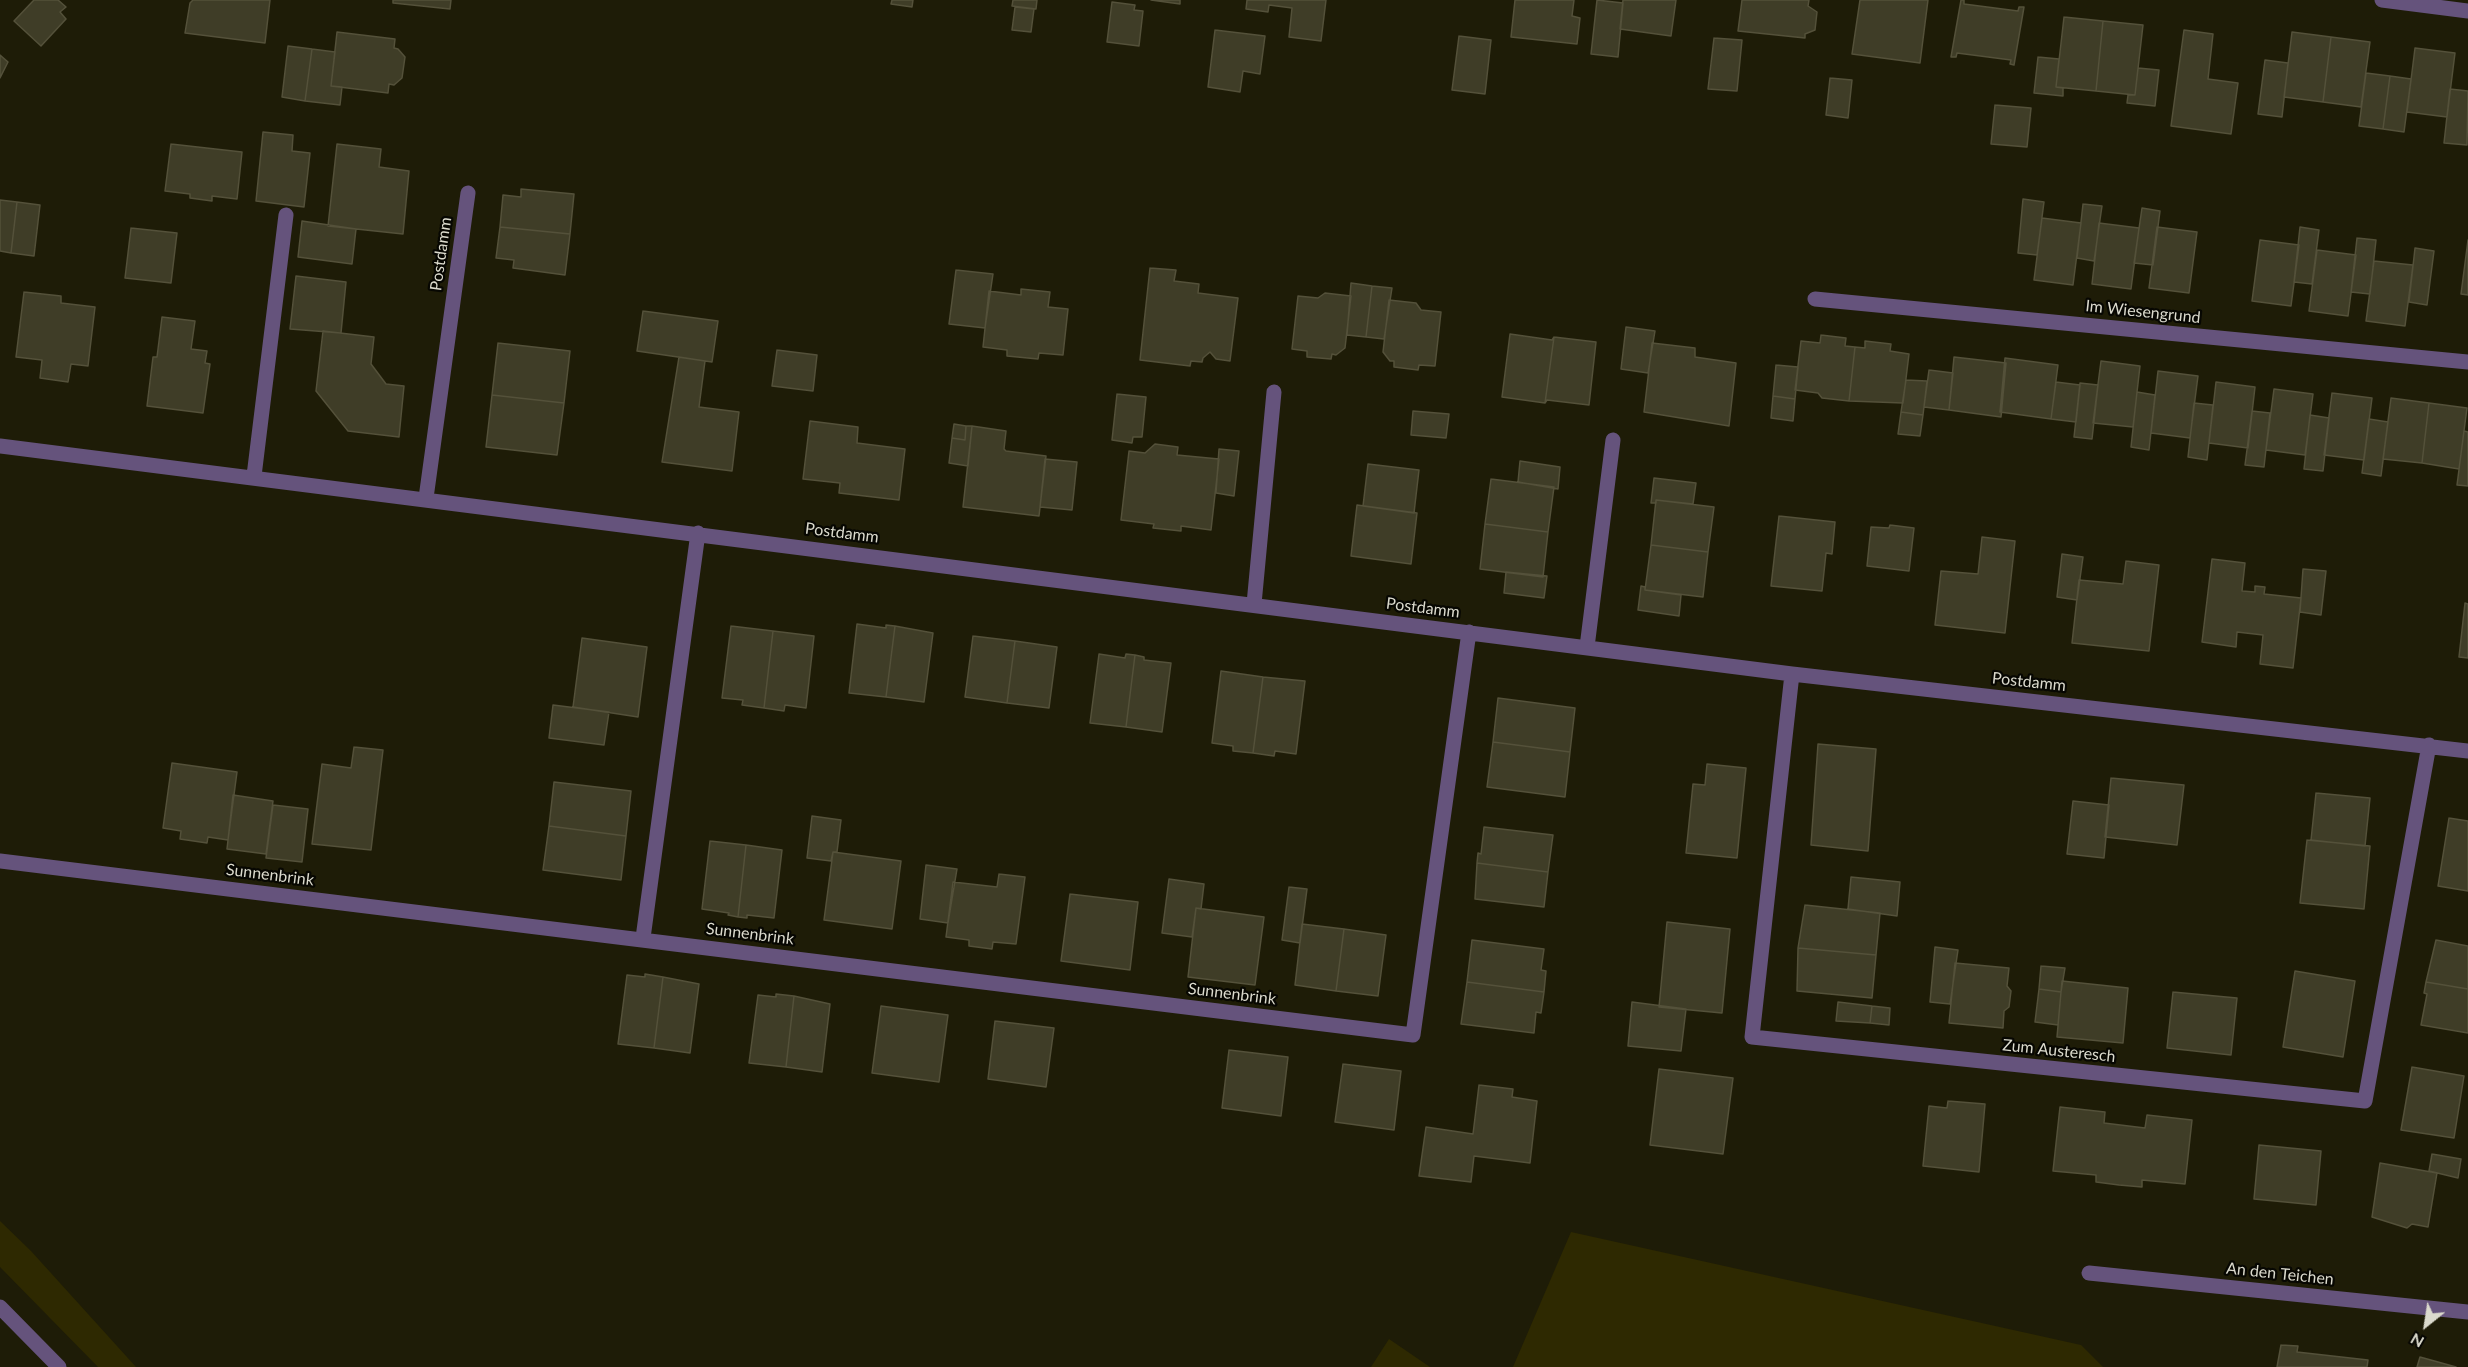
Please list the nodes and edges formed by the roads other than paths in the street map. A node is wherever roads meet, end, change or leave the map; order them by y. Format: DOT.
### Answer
graph roads {
  1 [pos="2382,0"];
  2 [pos="2468,11"];
  3 [pos="468,193"];
  4 [pos="286,215"];
  5 [pos="1815,298"];
  6 [pos="2468,362"];
  7 [pos="1274,392"];
  8 [pos="1613,440"];
  9 [pos="0,446"];
  10 [pos="254,476"];
  11 [pos="426,498"];
  12 [pos="698,533"];
  13 [pos="1254,604"];
  14 [pos="1469,632"];
  15 [pos="1587,647"];
  16 [pos="1792,674"];
  17 [pos="2429,745"];
  18 [pos="2468,750"];
  19 [pos="0,861"];
  20 [pos="643,938"];
  21 [pos="2089,1273"];
  22 [pos="0,1307"];
  23 [pos="2468,1312"];
  24 [pos="59,1367"];
  1 -- 2 [label="street"];
  3 -- 11 [label="street, Postdamm"];
  4 -- 10 [label="street"];
  5 -- 6 [label="street, Im Wiesengrund"];
  7 -- 13 [label="street"];
  8 -- 15 [label="street"];
  9 -- 10 [label="street, Postdamm"];
  10 -- 11 [label="street, Postdamm"];
  11 -- 12 [label="street, Postdamm"];
  12 -- 13 [label="street, Postdamm"];
  12 -- 20 [label="street"];
  13 -- 14 [label="street, Postdamm"];
  14 -- 15 [label="street, Postdamm"];
  14 -- 20 [label="street, Sunnenbrink"];
  15 -- 16 [label="street, Postdamm"];
  16 -- 17 [label="street, Postdamm"];
  16 -- 17 [label="street, Zum Austeresch"];
  17 -- 18 [label="street, Postdamm"];
  19 -- 20 [label="street, Sunnenbrink"];
  21 -- 23 [label="street, An den Teichen"];
  22 -- 24 [label="street"];
}
